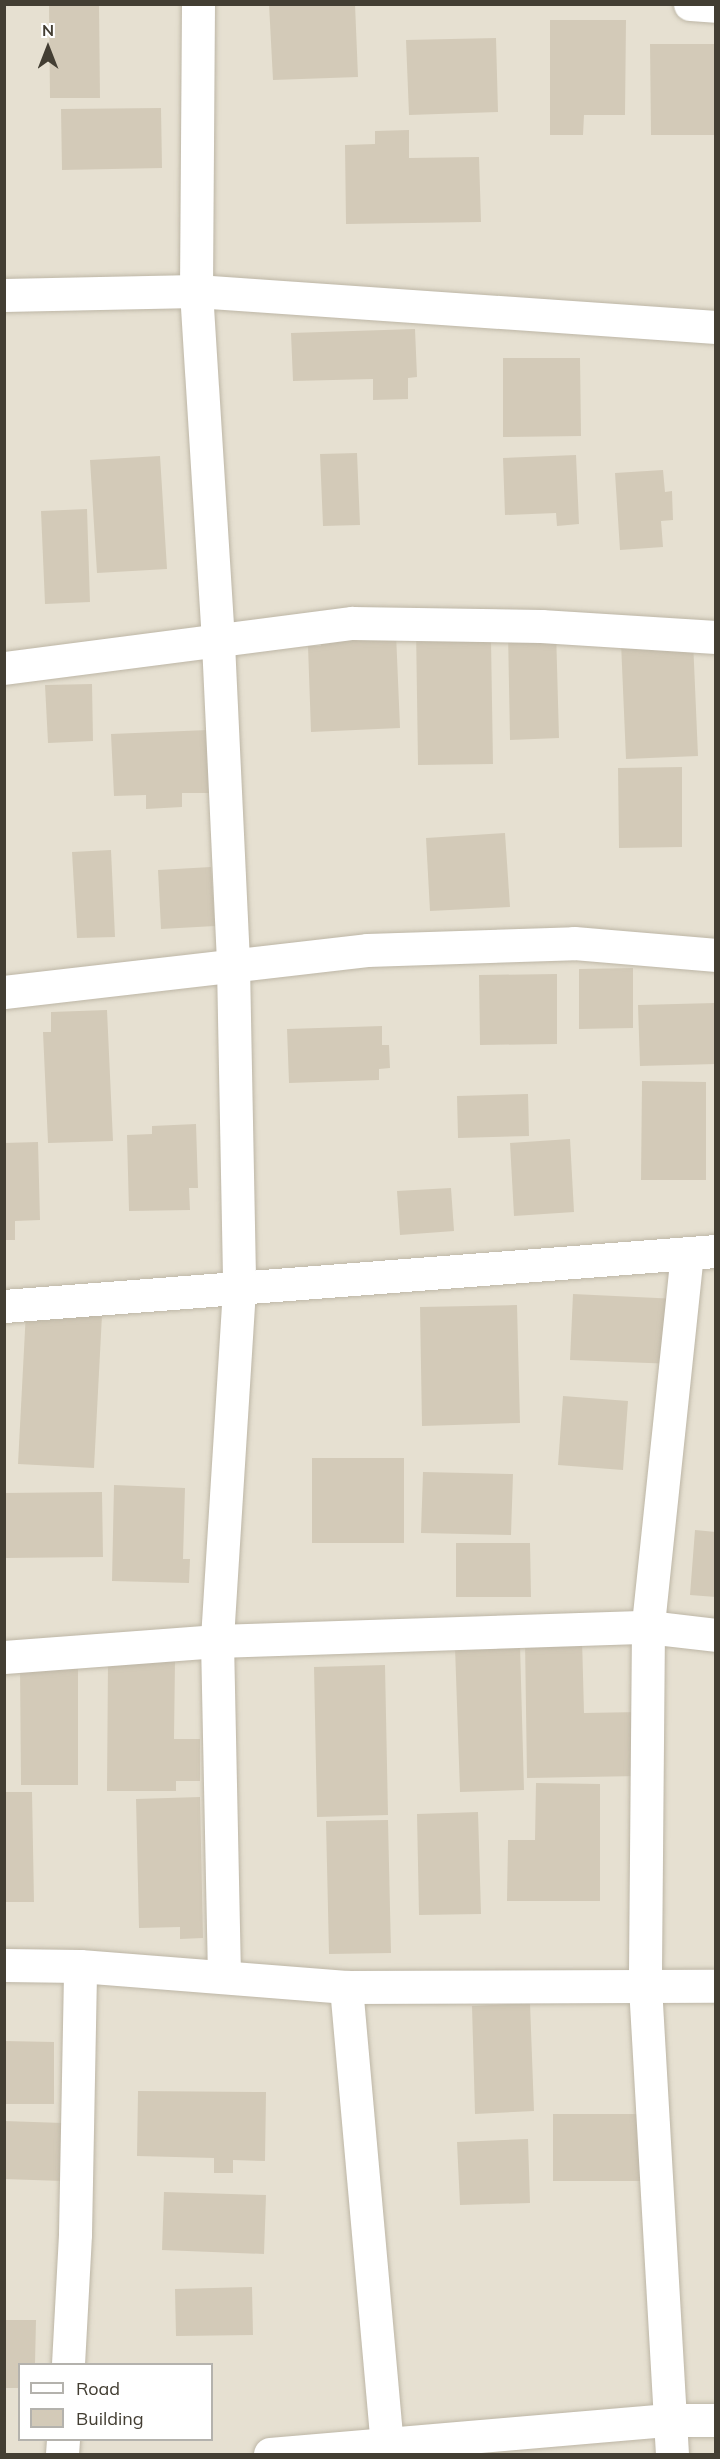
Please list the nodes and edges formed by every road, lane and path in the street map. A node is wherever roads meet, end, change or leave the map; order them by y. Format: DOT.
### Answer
graph roads {
  1 [pos="198,4"];
  2 [pos="690,4"];
  3 [pos="716,6"];
  4 [pos="196,291"];
  5 [pos="4,295"];
  6 [pos="716,327"];
  7 [pos="716,637"];
  8 [pos="218,643"];
  9 [pos="4,668"];
  10 [pos="716,955"];
  11 [pos="233,965"];
  12 [pos="4,992"];
  13 [pos="701,1252"];
  14 [pos="239,1289"];
  15 [pos="4,1306"];
  16 [pos="648,1627"];
  17 [pos="716,1635"];
  18 [pos="217,1641"];
  19 [pos="4,1657"];
  20 [pos="4,1965"];
  21 [pos="80,1966"];
  22 [pos="224,1977"];
  23 [pos="645,1986"];
  24 [pos="716,1986"];
  25 [pos="346,1987"];
  26 [pos="68,2363"];
  27 [pos="669,2420"];
  28 [pos="716,2420"];
  29 [pos="387,2443"];
  30 [pos="270,2454"];
  31 [pos="672,2454"];
  1 -- 4 [label="street"];
  2 -- 3 [label="street"];
  4 -- 5 [label="street"];
  4 -- 6 [label="street"];
  4 -- 8 [label="street"];
  7 -- 8 [label="street"];
  8 -- 9 [label="street"];
  8 -- 11 [label="street"];
  10 -- 11 [label="street"];
  11 -- 12 [label="street"];
  11 -- 14 [label="street"];
  13 -- 14 [label="street"];
  13 -- 16 [label="street"];
  14 -- 15 [label="street"];
  14 -- 18 [label="street"];
  16 -- 17 [label="street"];
  16 -- 18 [label="street"];
  16 -- 23 [label="street"];
  18 -- 19 [label="street"];
  18 -- 22 [label="street"];
  20 -- 21 [label="street"];
  21 -- 22 [label="street"];
  21 -- 26 [label="street"];
  22 -- 25 [label="street"];
  23 -- 24 [label="street"];
  23 -- 25 [label="street"];
  23 -- 27 [label="street"];
  25 -- 29 [label="street"];
  27 -- 28 [label="street"];
  27 -- 29 [label="street"];
  27 -- 31 [label="street"];
  29 -- 30 [label="street"];
}
